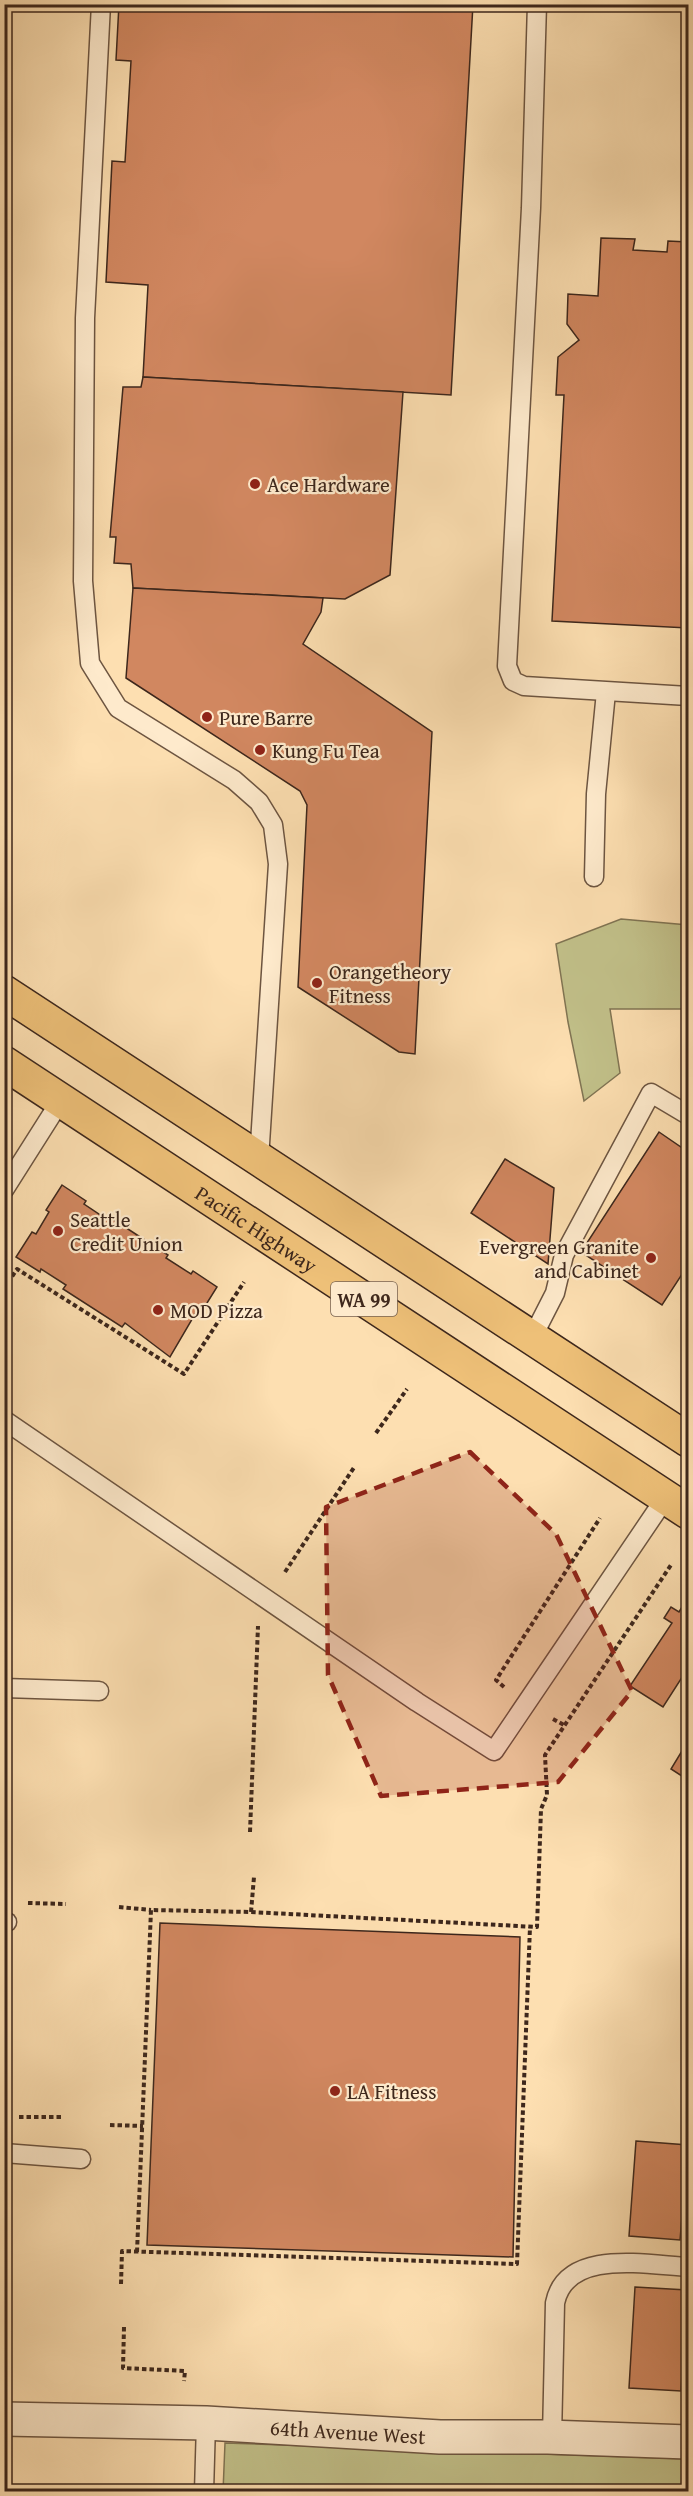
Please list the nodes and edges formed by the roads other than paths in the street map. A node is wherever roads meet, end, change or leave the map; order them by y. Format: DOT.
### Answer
graph roads {
  1 [pos="101,4"];
  2 [pos="537,4"];
  3 [pos="606,692"];
  4 [pos="688,696"];
  5 [pos="594,877"];
  6 [pos="4,992"];
  7 [pos="4,1063"];
  8 [pos="62,1100"];
  9 [pos="688,1115"];
  10 [pos="259,1159"];
  11 [pos="4,1190"];
  12 [pos="532,1338"];
  13 [pos="4,1420"];
  14 [pos="688,1440"];
  15 [pos="677,1505"];
  16 [pos="4,1688"];
  17 [pos="99,1691"];
  18 [pos="4,2153"];
  19 [pos="81,2159"];
  20 [pos="688,2266"];
  21 [pos="4,2419"];
  22 [pos="206,2423"];
  23 [pos="552,2437"];
  24 [pos="688,2442"];
  25 [pos="204,2492"];
  1 -- 10 [label="lane"];
  2 -- 3 [label="lane"];
  3 -- 4 [label="lane"];
  3 -- 5 [label="lane"];
  6 -- 10 [label="highway, WA 99"];
  7 -- 8 [label="highway, Pacific Highway / WA 99"];
  8 -- 11 [label="lane"];
  8 -- 15 [label="highway, Pacific Highway / WA 99"];
  9 -- 12 [label="lane"];
  10 -- 12 [label="highway, WA 99"];
  12 -- 14 [label="highway, WA 99"];
  13 -- 15 [label="lane"];
  16 -- 17 [label="lane"];
  18 -- 19 [label="lane"];
  20 -- 23 [label="lane"];
  21 -- 22 [label="street, 64th Avenue West"];
  22 -- 23 [label="street, 64th Avenue West"];
  22 -- 25 [label="lane"];
  23 -- 24 [label="street, 64th Avenue West"];
}
